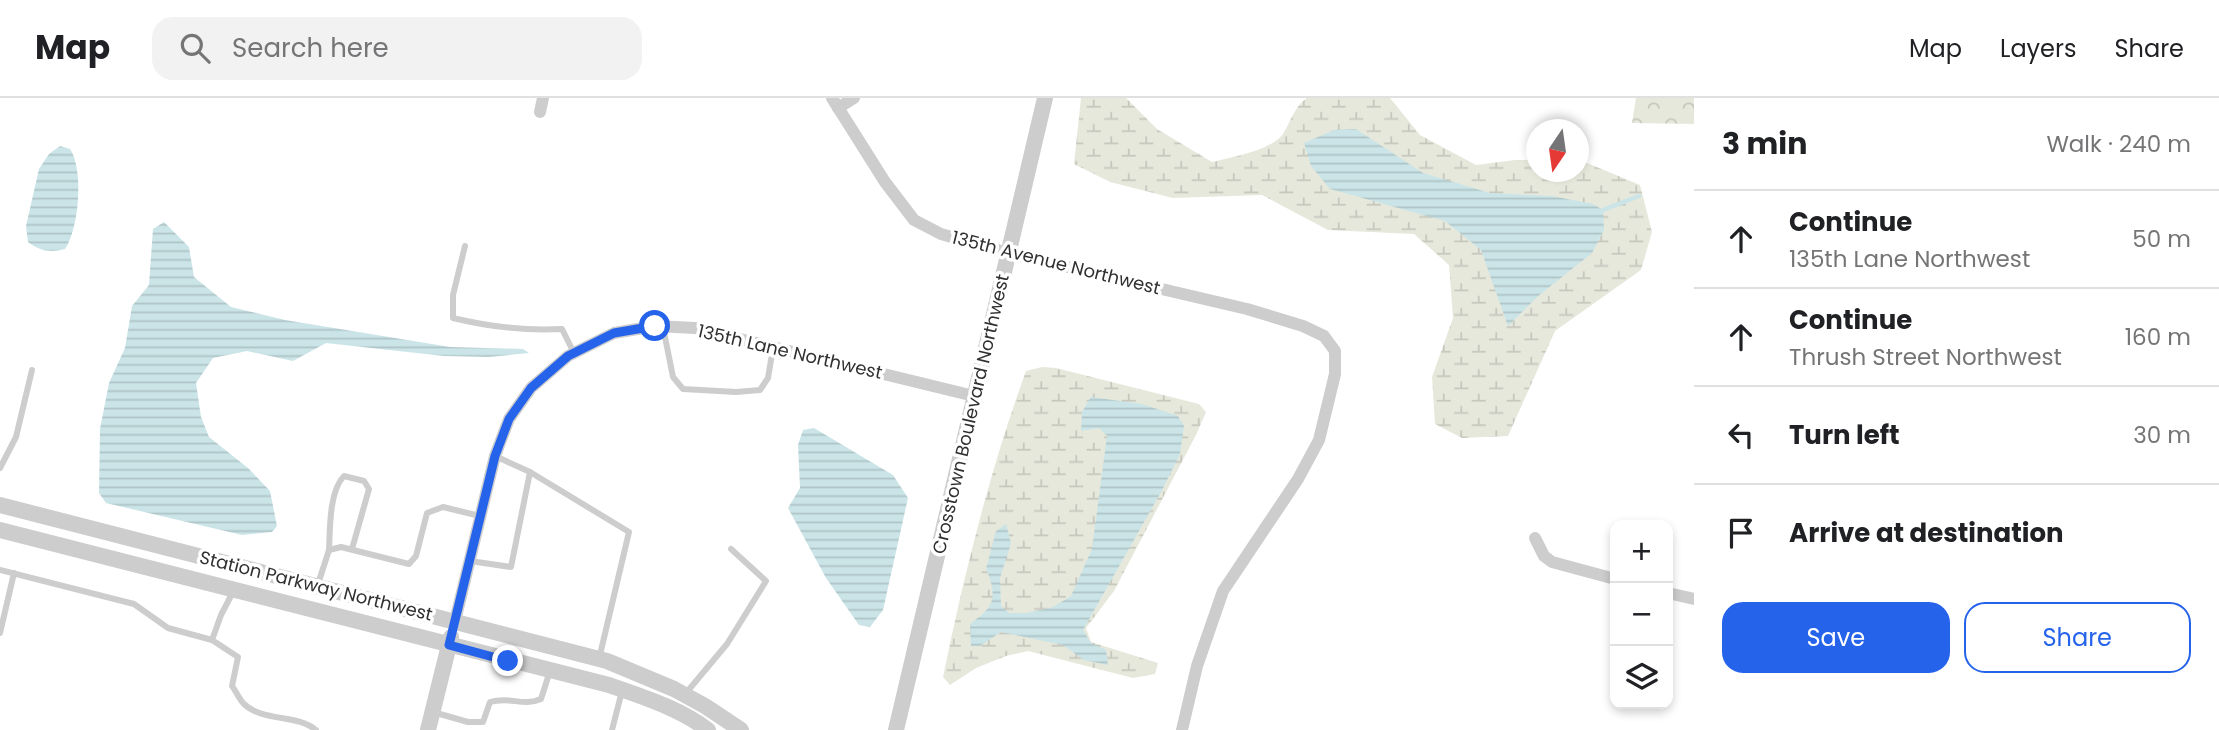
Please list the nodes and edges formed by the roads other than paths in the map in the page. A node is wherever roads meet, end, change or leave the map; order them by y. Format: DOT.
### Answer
graph roads {
  1 [pos="543,98"];
  2 [pos="854,98"];
  3 [pos="1045,98"];
  4 [pos="835,103"];
  5 [pos="540,112"];
  6 [pos="465,246"];
  7 [pos="1008,253"];
  8 [pos="663,326"];
  9 [pos="774,346"];
  10 [pos="571,355"];
  11 [pos="32,370"];
  12 [pos="974,396"];
  13 [pos="3,456"];
  14 [pos="495,456"];
  15 [pos="0,468"];
  16 [pos="530,472"];
  17 [pos="0,505"];
  18 [pos="480,516"];
  19 [pos="0,530"];
  20 [pos="1535,538"];
  21 [pos="352,549"];
  22 [pos="731,549"];
  23 [pos="328,550"];
  24 [pos="469,561"];
  25 [pos="0,570"];
  26 [pos="14,573"];
  27 [pos="1610,578"];
  28 [pos="317,586"];
  29 [pos="234,590"];
  30 [pos="1673,594"];
  31 [pos="1694,599"];
  32 [pos="455,621"];
  33 [pos="0,633"];
  34 [pos="212,640"];
  35 [pos="449,645"];
  36 [pos="599,659"];
  37 [pos="630,670"];
  38 [pos="550,671"];
  39 [pos="623,690"];
  40 [pos="685,694"];
  41 [pos="432,712"];
  42 [pos="316,730"];
  43 [pos="428,730"];
  44 [pos="612,730"];
  45 [pos="708,730"];
  46 [pos="741,730"];
  47 [pos="896,730"];
  48 [pos="1182,730"];
  1 -- 5 [label="street"];
  2 -- 4 [label="street"];
  3 -- 7 [label="street, Crosstown Boulevard Northwest"];
  4 -- 7 [label="street, 135th Avenue Northwest"];
  6 -- 10 [label="lane"];
  7 -- 12 [label="street, Crosstown Boulevard Northwest"];
  7 -- 48 [label="street, 135th Avenue Northwest"];
  8 -- 9 [label="street, 135th Lane Northwest"];
  8 -- 9 [label="lane"];
  8 -- 10 [label="street, 135th Lane Northwest"];
  9 -- 12 [label="street, 135th Lane Northwest"];
  10 -- 14 [label="street, 135th Lane Northwest"];
  11 -- 13 [label="lane"];
  12 -- 47 [label="street, Crosstown Boulevard Northwest"];
  13 -- 15 [label="lane"];
  14 -- 16 [label="lane"];
  14 -- 18 [label="street, 135th Lane Northwest"];
  16 -- 24 [label="lane"];
  16 -- 36 [label="lane"];
  17 -- 28 [label="street, Station Parkway Northwest"];
  18 -- 21 [label="lane"];
  18 -- 24 [label="street, 135th Lane Northwest"];
  19 -- 29 [label="street, Station Parkway Northwest"];
  20 -- 27 [label="street"];
  21 -- 23 [label="lane"];
  21 -- 23 [label="lane"];
  22 -- 40 [label="lane"];
  23 -- 28 [label="lane"];
  24 -- 32 [label="street, 135th Lane Northwest"];
  25 -- 26 [label="lane"];
  26 -- 33 [label="lane"];
  26 -- 34 [label="lane"];
  28 -- 32 [label="street, Station Parkway Northwest"];
  29 -- 34 [label="lane"];
  29 -- 35 [label="street, Station Parkway Northwest"];
  30 -- 31 [label="street"];
  32 -- 35 [label="street"];
  32 -- 36 [label="street, Station Parkway Northwest"];
  34 -- 42 [label="lane"];
  35 -- 38 [label="street, Station Parkway Northwest"];
  35 -- 41 [label="street"];
  36 -- 37 [label="street, Station Parkway Northwest"];
  37 -- 39 [label="street"];
  37 -- 40 [label="street, Station Parkway Northwest"];
  38 -- 39 [label="street, Station Parkway Northwest"];
  38 -- 41 [label="lane"];
  39 -- 44 [label="lane"];
  39 -- 45 [label="street, Station Parkway Northwest"];
  40 -- 46 [label="street, Station Parkway Northwest"];
  41 -- 43 [label="street"];
}
